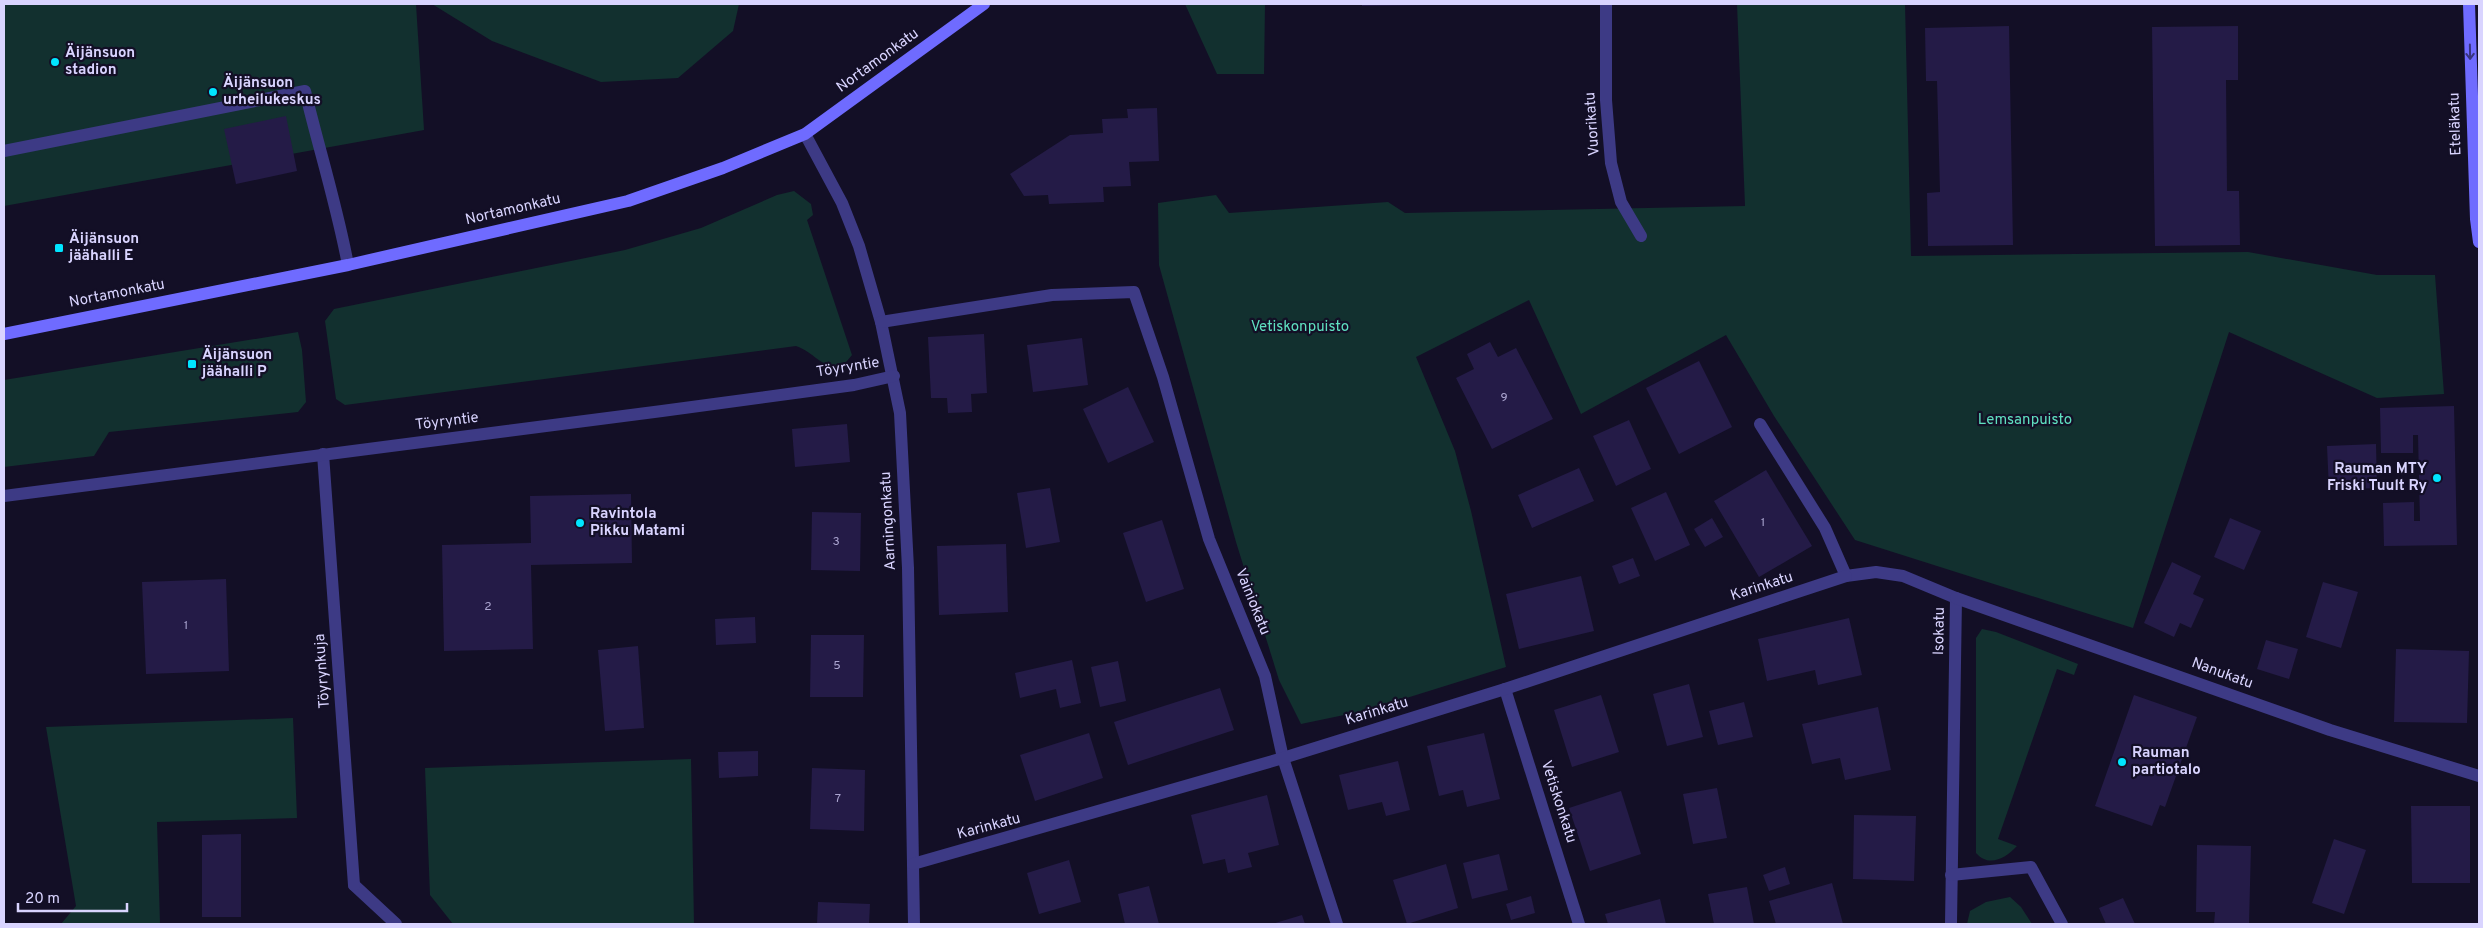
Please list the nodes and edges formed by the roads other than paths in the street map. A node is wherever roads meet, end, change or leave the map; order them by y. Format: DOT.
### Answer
graph roads {
  1 [pos="984,4"];
  2 [pos="1606,4"];
  3 [pos="2469,4"];
  4 [pos="805,134"];
  5 [pos="4,151"];
  6 [pos="1641,236"];
  7 [pos="2479,242"];
  8 [pos="348,265"];
  9 [pos="881,322"];
  10 [pos="4,334"];
  11 [pos="894,376"];
  12 [pos="1760,424"];
  13 [pos="323,454"];
  14 [pos="4,496"];
  15 [pos="1846,576"];
  16 [pos="1956,598"];
  17 [pos="1505,689"];
  18 [pos="1282,758"];
  19 [pos="2479,776"];
  20 [pos="912,864"];
  21 [pos="1951,875"];
  22 [pos="396,924"];
  23 [pos="914,924"];
  24 [pos="1337,924"];
  25 [pos="1580,924"];
  26 [pos="1951,924"];
  27 [pos="2062,924"];
  1 -- 4 [label="main road, Nortamonkatu"];
  2 -- 6 [label="street, Vuorikatu"];
  3 -- 7 [label="main road, Eteläkatu, one-way"];
  4 -- 8 [label="main road, Nortamonkatu"];
  4 -- 9 [label="street, Aarningonkatu"];
  5 -- 8 [label="street"];
  8 -- 10 [label="main road, Nortamonkatu"];
  9 -- 11 [label="street, Aarningonkatu"];
  9 -- 18 [label="street, Vainiokatu"];
  11 -- 13 [label="street, Töyryntie"];
  11 -- 20 [label="street, Aarningonkatu"];
  12 -- 15 [label="street"];
  13 -- 14 [label="street, Töyryntie"];
  13 -- 22 [label="street, Töyrynkuja"];
  15 -- 16 [label="street, Isokatu"];
  15 -- 17 [label="street, Karinkatu"];
  16 -- 19 [label="street, Nanukatu"];
  16 -- 21 [label="street, Isokatu"];
  17 -- 18 [label="street, Karinkatu"];
  17 -- 25 [label="street, Vetiskonkatu"];
  18 -- 20 [label="street, Karinkatu"];
  18 -- 24 [label="street, Vainiokatu"];
  20 -- 23 [label="street, Aarningonkatu"];
  21 -- 26 [label="street, Isokatu"];
  21 -- 27 [label="street"];
}
